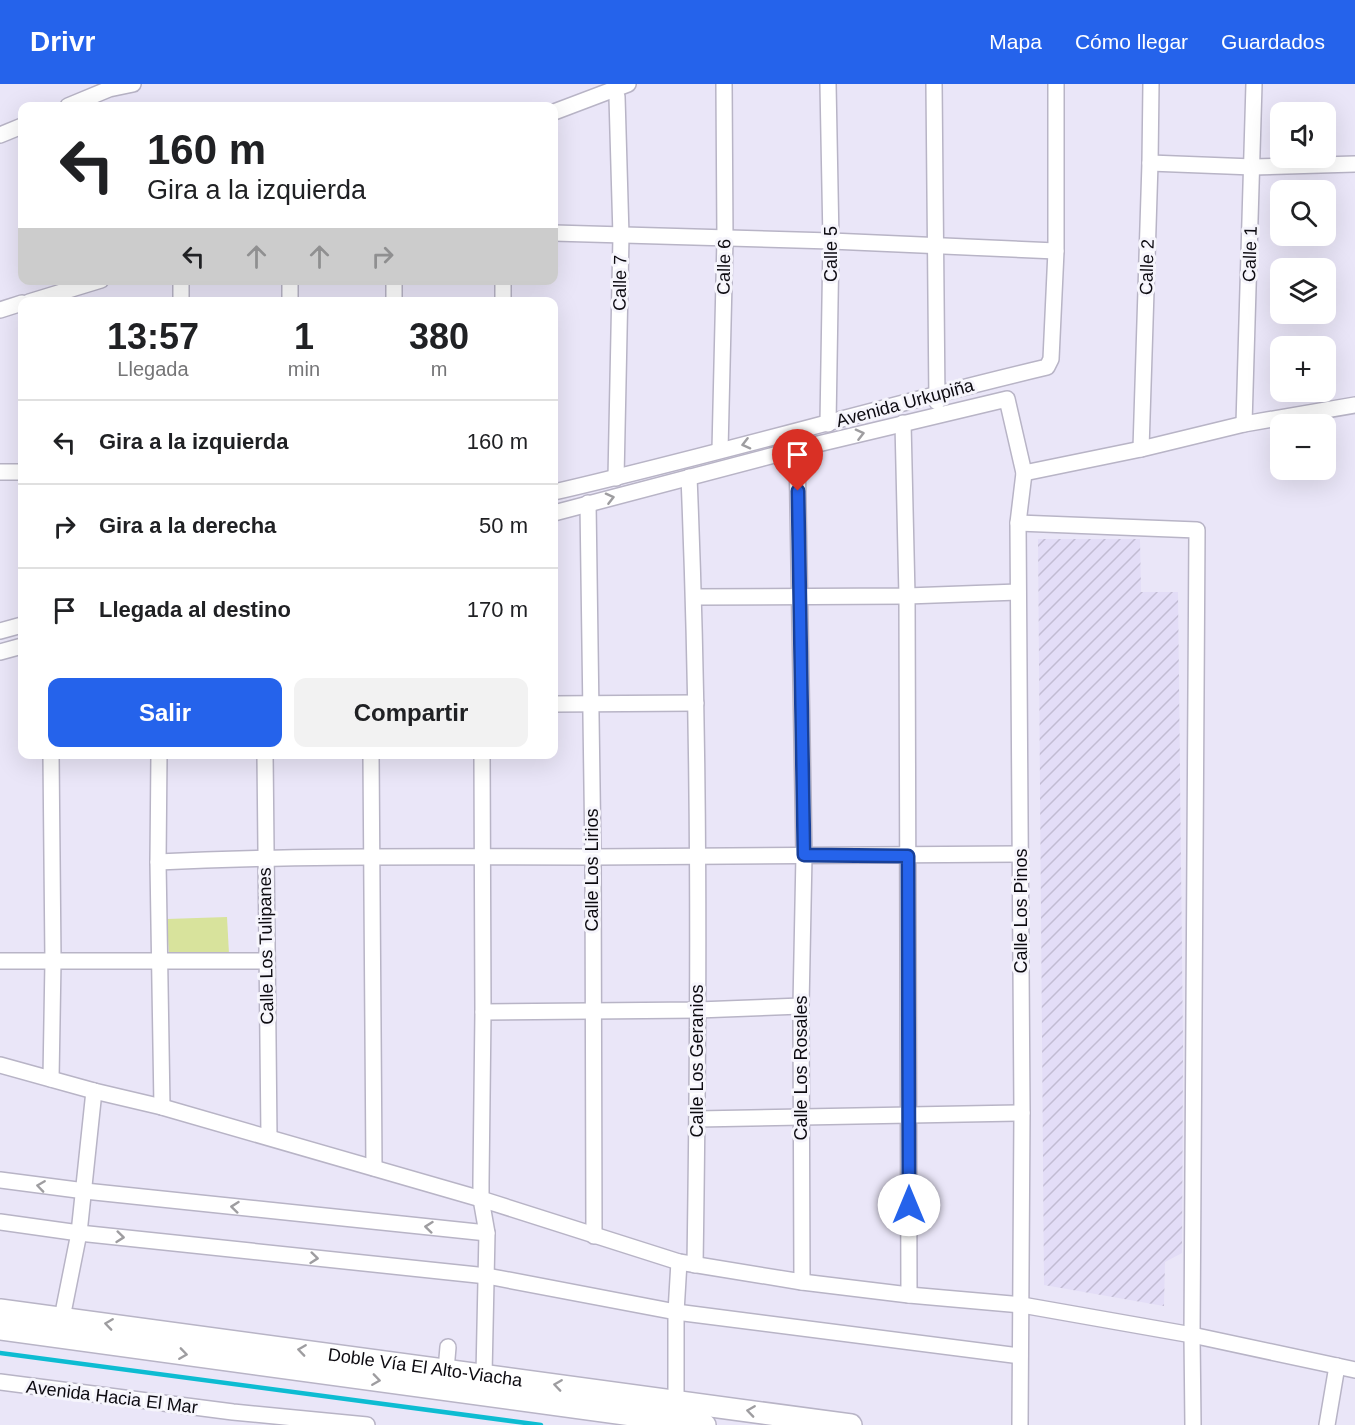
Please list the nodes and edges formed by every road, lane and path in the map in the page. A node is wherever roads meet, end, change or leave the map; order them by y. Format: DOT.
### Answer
graph roads {
  1 [pos="133,84"];
  2 [pos="724,84"];
  3 [pos="828,84"];
  4 [pos="934,84"];
  5 [pos="1056,84"];
  6 [pos="1151,84"];
  7 [pos="1254,84"];
  8 [pos="621,87"];
  9 [pos="78,102"];
  10 [pos="558,111"];
  11 [pos="18,128"];
  12 [pos="0,135"];
  13 [pos="1150,163"];
  14 [pos="1355,164"];
  15 [pos="1253,167"];
  16 [pos="558,233"];
  17 [pos="621,236"];
  18 [pos="725,239"];
  19 [pos="831,241"];
  20 [pos="936,247"];
  21 [pos="1056,251"];
  22 [pos="91,285"];
  23 [pos="72,295"];
  24 [pos="18,304"];
  25 [pos="0,310"];
  26 [pos="935,394"];
  27 [pos="1355,405"];
  28 [pos="939,415"];
  29 [pos="903,423"];
  30 [pos="828,424"];
  31 [pos="1244,424"];
  32 [pos="797,449"];
  33 [pos="1141,449"];
  34 [pos="720,450"];
  35 [pos="0,472"];
  36 [pos="18,472"];
  37 [pos="1024,473"];
  38 [pos="689,477"];
  39 [pos="616,478"];
  40 [pos="558,491"];
  41 [pos="588,503"];
  42 [pos="558,512"];
  43 [pos="1018,523"];
  44 [pos="1018,592"];
  45 [pos="907,596"];
  46 [pos="694,597"];
  47 [pos="800,597"];
  48 [pos="18,626"];
  49 [pos="0,631"];
  50 [pos="18,647"];
  51 [pos="0,652"];
  52 [pos="696,703"];
  53 [pos="558,704"];
  54 [pos="590,704"];
  55 [pos="51,759"];
  56 [pos="159,759"];
  57 [pos="265,759"];
  58 [pos="371,759"];
  59 [pos="482,759"];
  60 [pos="1020,854"];
  61 [pos="804,855"];
  62 [pos="373,856"];
  63 [pos="483,856"];
  64 [pos="908,856"];
  65 [pos="265,857"];
  66 [pos="592,857"];
  67 [pos="697,857"];
  68 [pos="158,862"];
  69 [pos="53,961"];
  70 [pos="267,961"];
  71 [pos="0,962"];
  72 [pos="160,962"];
  73 [pos="801,1006"];
  74 [pos="698,1010"];
  75 [pos="483,1012"];
  76 [pos="592,1012"];
  77 [pos="0,1065"];
  78 [pos="51,1079"];
  79 [pos="94,1091"];
  80 [pos="162,1107"];
  81 [pos="1022,1113"];
  82 [pos="909,1115"];
  83 [pos="801,1116"];
  84 [pos="697,1119"];
  85 [pos="269,1137"];
  86 [pos="374,1168"];
  87 [pos="0,1180"];
  88 [pos="84,1191"];
  89 [pos="481,1199"];
  90 [pos="0,1222"];
  91 [pos="79,1233"];
  92 [pos="487,1233"];
  93 [pos="594,1236"];
  94 [pos="679,1262"];
  95 [pos="695,1265"];
  96 [pos="487,1276"];
  97 [pos="802,1282"];
  98 [pos="909,1296"];
  99 [pos="1022,1305"];
  100 [pos="0,1310"];
  101 [pos="675,1311"];
  102 [pos="62,1318"];
  103 [pos="0,1329"];
  104 [pos="1192,1335"];
  105 [pos="448,1347"];
  106 [pos="1020,1356"];
  107 [pos="1337,1366"];
  108 [pos="446,1370"];
  109 [pos="1355,1370"];
  110 [pos="484,1375"];
  111 [pos="0,1382"];
  112 [pos="676,1401"];
  113 [pos="589,1418"];
  114 [pos="232,1419"];
  115 [pos="367,1425"];
  116 [pos="705,1425"];
  117 [pos="851,1425"];
  118 [pos="1020,1425"];
  119 [pos="1193,1425"];
  120 [pos="1327,1425"];
  1 -- 9 [label="street"];
  2 -- 18 [label="street, Calle 6"];
  3 -- 19 [label="street, Calle 5"];
  4 -- 20 [label="street"];
  5 -- 21 [label="street"];
  6 -- 13 [label="street, Calle 2"];
  7 -- 15 [label="street, Calle 1"];
  8 -- 10 [label="street"];
  8 -- 17 [label="street, Calle 7"];
  11 -- 12 [label="street"];
  13 -- 15 [label="street"];
  13 -- 33 [label="street, Calle 2"];
  14 -- 15 [label="street"];
  15 -- 31 [label="street, Calle 1"];
  16 -- 17 [label="street"];
  17 -- 18 [label="street"];
  17 -- 39 [label="street, Calle 7"];
  18 -- 19 [label="street"];
  18 -- 34 [label="street, Calle 6"];
  19 -- 20 [label="street"];
  19 -- 30 [label="street, Calle 5"];
  20 -- 21 [label="street"];
  20 -- 26 [label="street"];
  21 -- 26 [label="street, Avenida Urkupiña"];
  22 -- 23 [label="street"];
  24 -- 25 [label="street"];
  26 -- 28 [label="street"];
  26 -- 30 [label="street, Avenida Urkupiña"];
  27 -- 31 [label="street"];
  28 -- 29 [label="street"];
  28 -- 37 [label="street, Calle Los Pinos"];
  32 -- 29 [label="street, one-way"];
  29 -- 45 [label="street"];
  30 -- 34 [label="street, Avenida Urkupiña, one-way"];
  31 -- 33 [label="street"];
  32 -- 38 [label="street"];
  32 -- 47 [label="street, Calle Los Rosales"];
  33 -- 37 [label="street"];
  34 -- 39 [label="street, Avenida Urkupiña"];
  35 -- 36 [label="street"];
  37 -- 43 [label="street, Calle Los Pinos"];
  41 -- 38 [label="street, one-way"];
  38 -- 46 [label="street, Calle Los Geranios"];
  39 -- 40 [label="street, Avenida Urkupiña"];
  41 -- 42 [label="street"];
  41 -- 54 [label="street, Calle Los Lirios"];
  43 -- 44 [label="street, Calle Los Pinos"];
  43 -- 104 [label="street"];
  44 -- 45 [label="street"];
  44 -- 60 [label="street, Calle Los Pinos"];
  45 -- 47 [label="street"];
  45 -- 64 [label="street"];
  46 -- 47 [label="street"];
  46 -- 52 [label="street, Calle Los Geranios"];
  47 -- 61 [label="street, Calle Los Rosales"];
  48 -- 49 [label="street"];
  50 -- 51 [label="street"];
  52 -- 54 [label="street"];
  52 -- 67 [label="street, Calle Los Geranios"];
  53 -- 54 [label="street"];
  54 -- 66 [label="street, Calle Los Lirios"];
  55 -- 69 [label="street"];
  56 -- 68 [label="street"];
  57 -- 65 [label="street, Calle Los Tulipanes"];
  58 -- 62 [label="street"];
  59 -- 63 [label="street"];
  60 -- 64 [label="street"];
  60 -- 81 [label="street, Calle Los Pinos"];
  61 -- 64 [label="street"];
  61 -- 67 [label="street"];
  61 -- 73 [label="street, Calle Los Rosales"];
  62 -- 63 [label="street"];
  62 -- 65 [label="street"];
  62 -- 86 [label="street"];
  63 -- 66 [label="street"];
  63 -- 75 [label="street"];
  64 -- 82 [label="street"];
  65 -- 68 [label="street"];
  65 -- 70 [label="street, Calle Los Tulipanes"];
  66 -- 67 [label="street"];
  66 -- 76 [label="street, Calle Los Lirios"];
  67 -- 74 [label="street, Calle Los Geranios"];
  68 -- 72 [label="street"];
  69 -- 71 [label="street"];
  69 -- 72 [label="street"];
  69 -- 78 [label="street"];
  70 -- 72 [label="street"];
  70 -- 85 [label="street, Calle Los Tulipanes"];
  72 -- 80 [label="street"];
  73 -- 74 [label="street"];
  73 -- 83 [label="street, Calle Los Rosales"];
  74 -- 76 [label="street"];
  74 -- 84 [label="street, Calle Los Geranios"];
  75 -- 76 [label="street"];
  75 -- 89 [label="street"];
  76 -- 93 [label="street, Calle Los Lirios"];
  77 -- 78 [label="street"];
  78 -- 79 [label="street"];
  79 -- 80 [label="street"];
  79 -- 88 [label="street"];
  80 -- 85 [label="street"];
  81 -- 82 [label="street"];
  81 -- 99 [label="street, Calle Los Pinos"];
  82 -- 83 [label="street"];
  82 -- 98 [label="street"];
  83 -- 84 [label="street"];
  83 -- 97 [label="street, Calle Los Rosales"];
  84 -- 95 [label="street, Calle Los Geranios"];
  85 -- 86 [label="street"];
  86 -- 89 [label="street"];
  88 -- 87 [label="street, one-way"];
  88 -- 91 [label="street"];
  92 -- 88 [label="street, one-way"];
  89 -- 92 [label="street"];
  89 -- 93 [label="street"];
  90 -- 91 [label="street"];
  91 -- 96 [label="street, one-way"];
  91 -- 102 [label="street"];
  92 -- 96 [label="street"];
  93 -- 94 [label="street"];
  94 -- 95 [label="street"];
  94 -- 101 [label="street"];
  95 -- 97 [label="street"];
  96 -- 101 [label="street"];
  96 -- 110 [label="street"];
  97 -- 98 [label="street"];
  98 -- 99 [label="street"];
  99 -- 104 [label="street"];
  99 -- 106 [label="street, Calle Los Pinos"];
  100 -- 102 [label="highway, Doble Vía El Alto-Viacha"];
  101 -- 106 [label="street"];
  101 -- 112 [label="street"];
  108 -- 102 [label="highway, Doble Vía El Alto-Viacha, one-way"];
  103 -- 113 [label="highway, Doble Vía El Alto-Viacha, one-way"];
  104 -- 107 [label="street"];
  104 -- 119 [label="street"];
  105 -- 108 [label="street"];
  106 -- 118 [label="street, Calle Los Pinos"];
  107 -- 109 [label="street"];
  107 -- 120 [label="street"];
  108 -- 110 [label="highway, Doble Vía El Alto-Viacha"];
  112 -- 110 [label="highway, Doble Vía El Alto-Viacha, one-way"];
  111 -- 114 [label="street, Avenida Hacia El Mar"];
  117 -- 112 [label="highway, Doble Vía El Alto-Viacha, one-way"];
  113 -- 116 [label="highway, Doble Vía El Alto-Viacha"];
  114 -- 115 [label="street, Avenida Hacia El Mar"];
}
